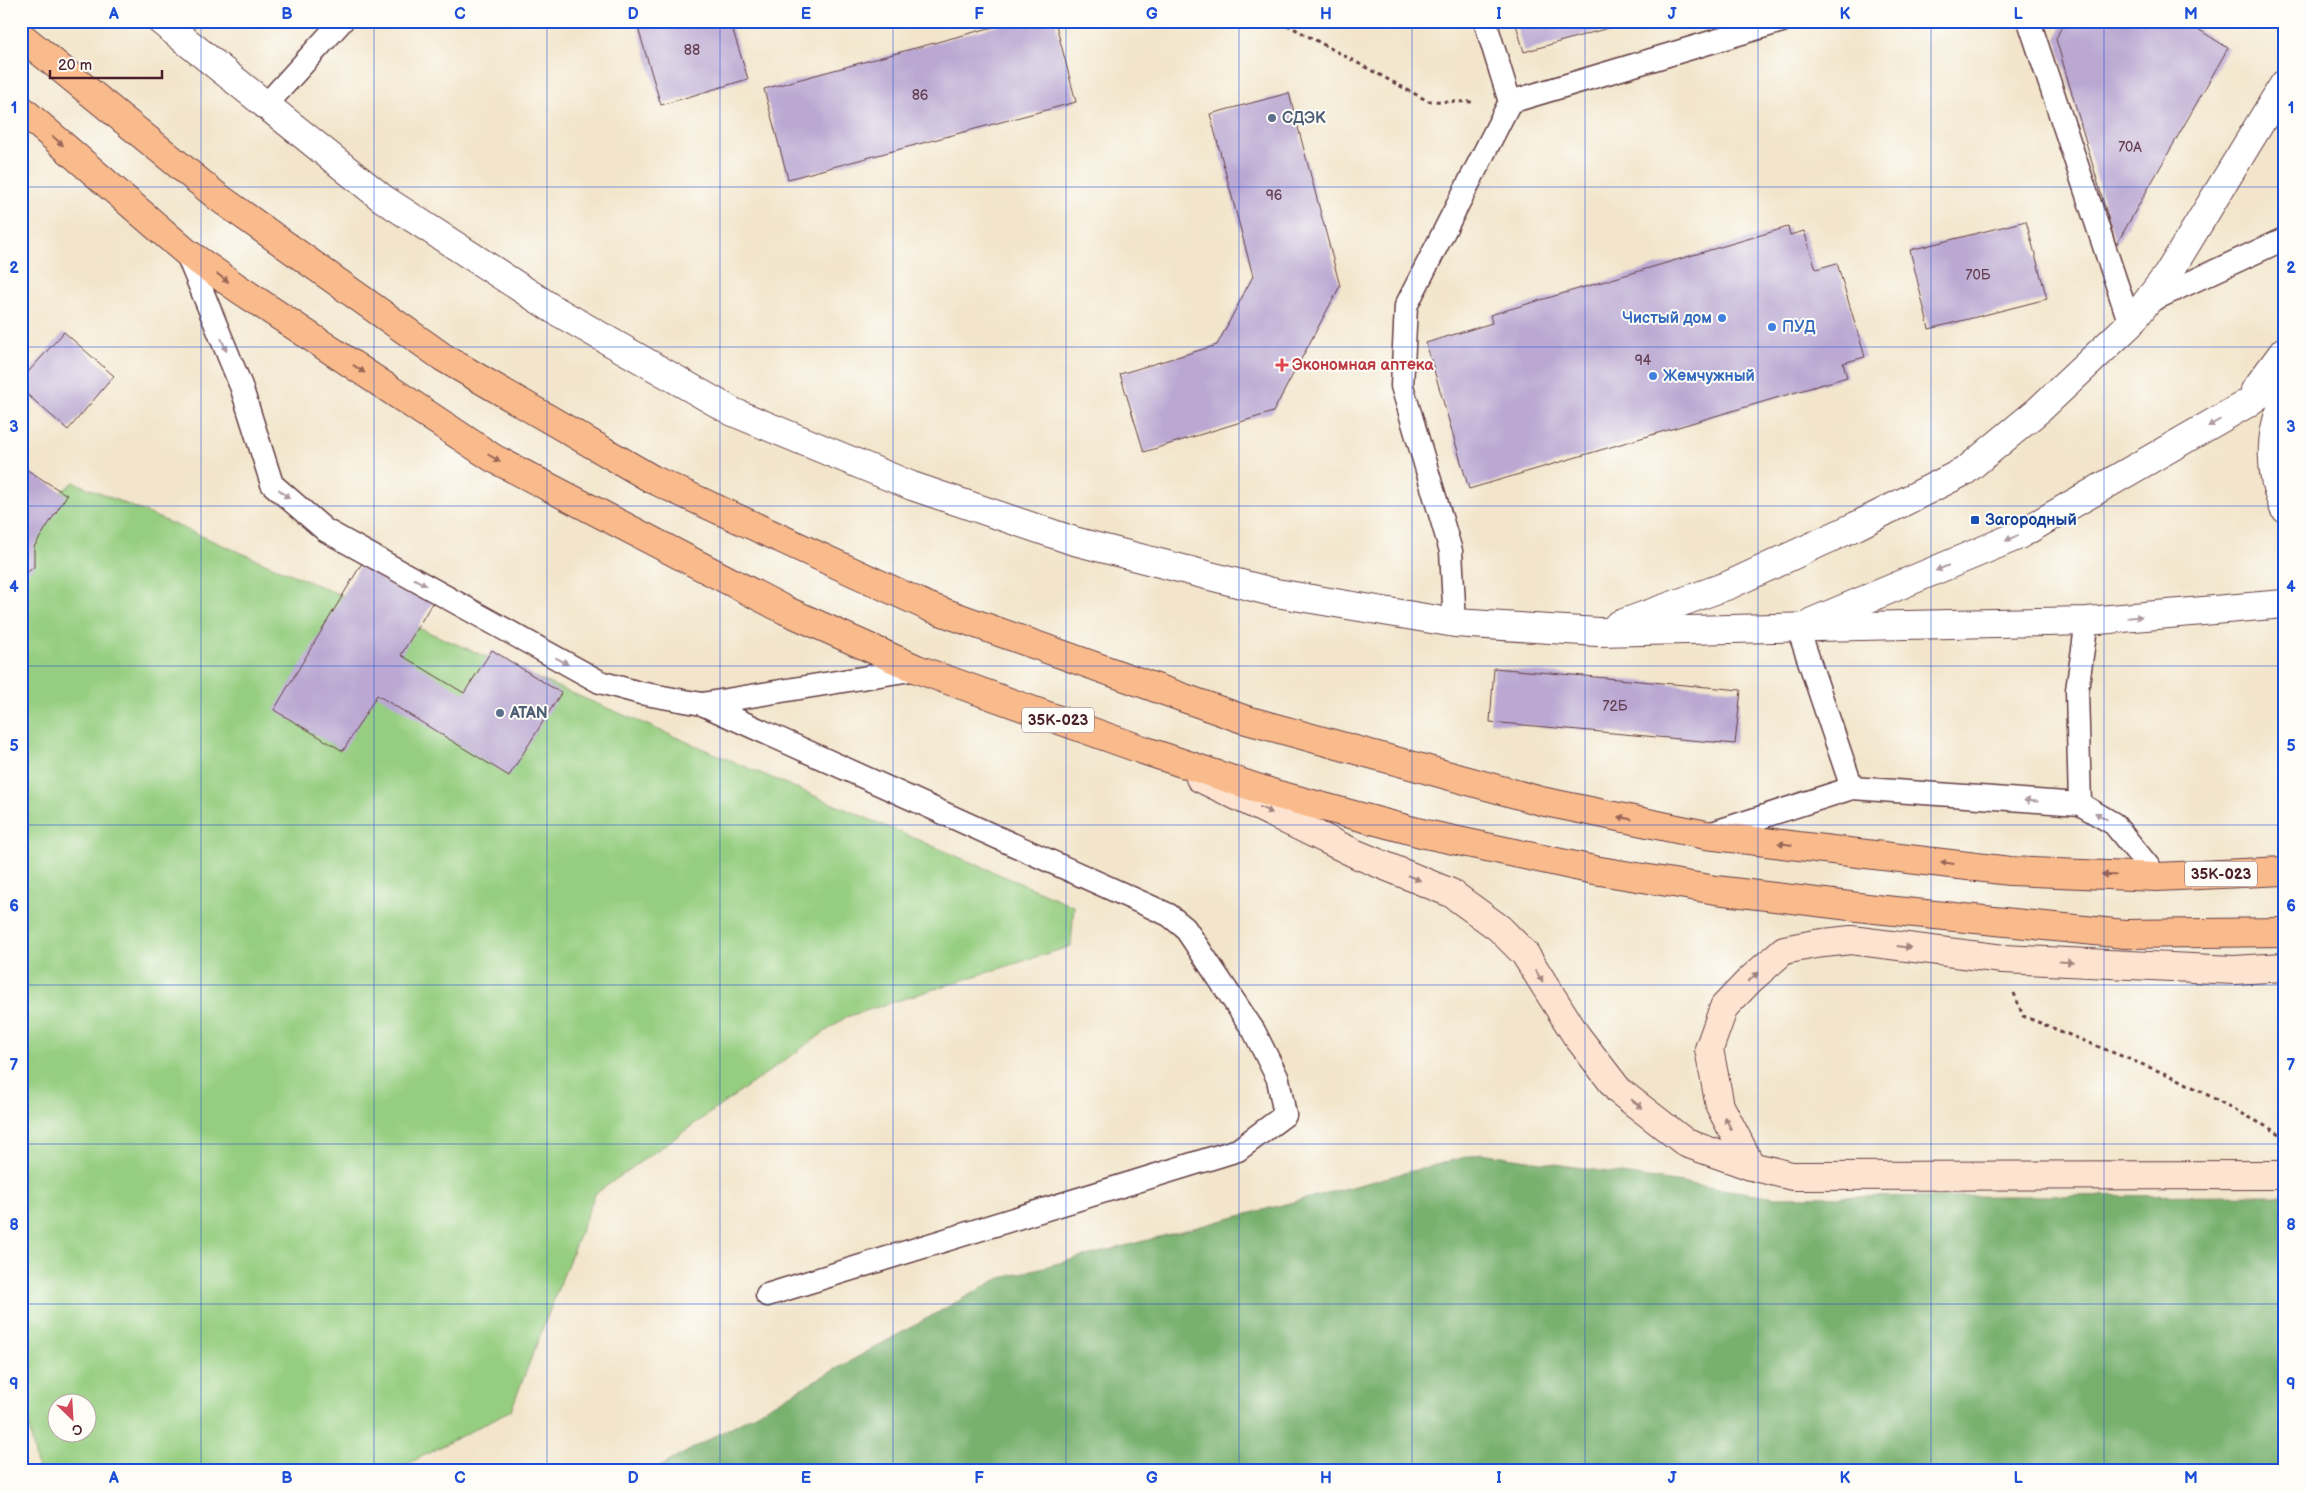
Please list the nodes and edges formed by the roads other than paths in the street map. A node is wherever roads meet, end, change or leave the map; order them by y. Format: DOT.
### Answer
graph roads {
  1 [pos="161,21"];
  2 [pos="342,21"];
  3 [pos="1485,21"];
  4 [pos="1782,21"];
  5 [pos="2029,21"];
  6 [pos="21,36"];
  7 [pos="2284,84"];
  8 [pos="1510,102"];
  9 [pos="265,106"];
  10 [pos="21,109"];
  11 [pos="2284,239"];
  12 [pos="186,252"];
  13 [pos="2138,313"];
  14 [pos="2284,351"];
  15 [pos="2284,377"];
  16 [pos="2284,403"];
  17 [pos="2246,404"];
  18 [pos="2284,508"];
  19 [pos="2284,604"];
  20 [pos="2086,621"];
  21 [pos="1455,622"];
  22 [pos="1798,628"];
  23 [pos="1598,632"];
  24 [pos="917,668"];
  25 [pos="702,704"];
  26 [pos="1144,750"];
  27 [pos="1852,788"];
  28 [pos="2080,804"];
  29 [pos="1706,835"];
  30 [pos="2284,871"];
  31 [pos="2157,877"];
  32 [pos="2284,932"];
  33 [pos="2284,967"];
  34 [pos="1751,1166"];
  35 [pos="2284,1175"];
  36 [pos="767,1295"];
  1 -- 9 [label="street"];
  2 -- 9 [label="lane"];
  3 -- 8 [label="lane"];
  4 -- 8 [label="lane"];
  5 -- 13 [label="lane"];
  29 -- 6 [label="main road, 35К-023, one-way"];
  7 -- 13 [label="street"];
  8 -- 21 [label="lane"];
  9 -- 21 [label="street"];
  10 -- 12 [label="main road, 35К-023, one-way"];
  11 -- 13 [label="lane"];
  12 -- 24 [label="main road, 35К-023, one-way"];
  12 -- 25 [label="lane, one-way"];
  13 -- 23 [label="street"];
  14 -- 17 [label="street"];
  15 -- 17 [label="street"];
  16 -- 18 [label="street"];
  17 -- 22 [label="street, one-way"];
  20 -- 19 [label="street, one-way"];
  20 -- 22 [label="street"];
  20 -- 28 [label="lane"];
  21 -- 23 [label="street"];
  22 -- 23 [label="street"];
  22 -- 27 [label="lane"];
  24 -- 25 [label="lane"];
  24 -- 26 [label="main road, 35К-023"];
  25 -- 36 [label="lane"];
  26 -- 32 [label="main road, 35К-023"];
  26 -- 34 [label="main road, one-way"];
  28 -- 27 [label="lane, one-way"];
  27 -- 29 [label="lane"];
  31 -- 28 [label="lane, one-way"];
  31 -- 29 [label="main road, 35К-023, one-way"];
  30 -- 31 [label="main road, 35К-023"];
  34 -- 33 [label="main road, one-way"];
  34 -- 35 [label="main road"];
}
